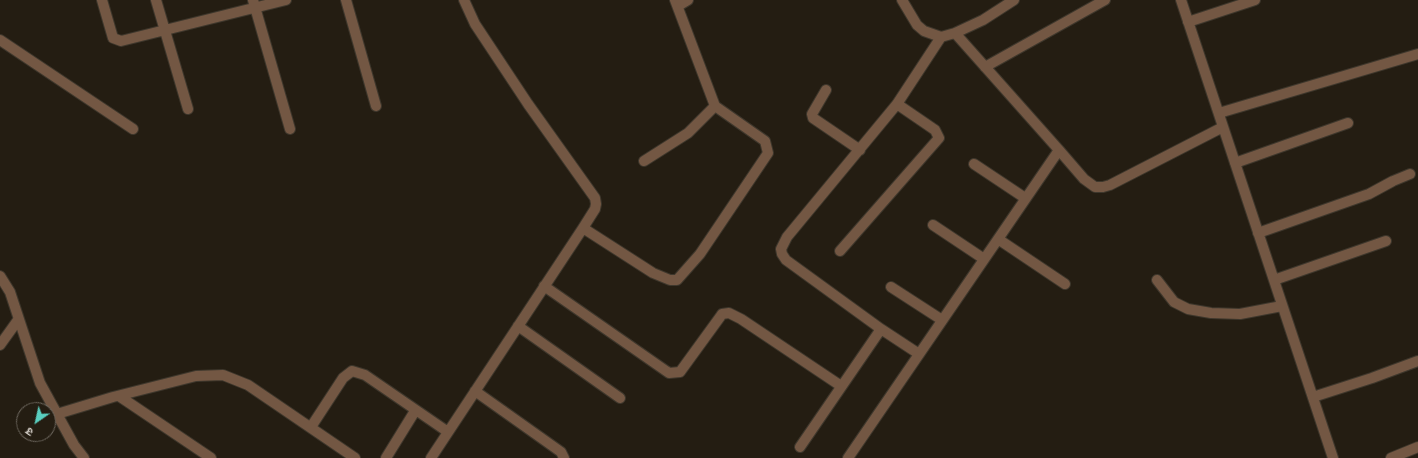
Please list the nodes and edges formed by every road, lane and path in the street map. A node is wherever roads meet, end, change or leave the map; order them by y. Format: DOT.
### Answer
graph roads {
  1 [pos="102,0"];
  2 [pos="156,0"];
  3 [pos="286,0"];
  4 [pos="346,0"];
  5 [pos="464,0"];
  6 [pos="688,0"];
  7 [pos="902,0"];
  8 [pos="1014,0"];
  9 [pos="1105,0"];
  10 [pos="1181,0"];
  11 [pos="1255,0"];
  12 [pos="676,3"];
  13 [pos="254,4"];
  14 [pos="1188,22"];
  15 [pos="166,30"];
  16 [pos="955,33"];
  17 [pos="941,37"];
  18 [pos="0,40"];
  19 [pos="1418,54"];
  20 [pos="985,67"];
  21 [pos="826,90"];
  22 [pos="897,104"];
  23 [pos="376,106"];
  24 [pos="715,106"];
  25 [pos="188,108"];
  26 [pos="1219,113"];
  27 [pos="1348,123"];
  28 [pos="1223,127"];
  29 [pos="133,129"];
  30 [pos="290,129"];
  31 [pos="860,150"];
  32 [pos="1059,150"];
  33 [pos="644,161"];
  34 [pos="1235,163"];
  35 [pos="974,164"];
  36 [pos="1410,174"];
  37 [pos="1025,198"];
  38 [pos="933,225"];
  39 [pos="583,228"];
  40 [pos="1258,233"];
  41 [pos="998,238"];
  42 [pos="1386,241"];
  43 [pos="840,251"];
  44 [pos="984,259"];
  45 [pos="0,276"];
  46 [pos="1157,280"];
  47 [pos="1274,280"];
  48 [pos="1065,284"];
  49 [pos="544,286"];
  50 [pos="891,287"];
  51 [pos="1282,306"];
  52 [pos="18,320"];
  53 [pos="942,320"];
  54 [pos="518,326"];
  55 [pos="881,329"];
  56 [pos="0,345"];
  57 [pos="919,354"];
  58 [pos="1418,361"];
  59 [pos="841,386"];
  60 [pos="475,391"];
  61 [pos="119,396"];
  62 [pos="1312,397"];
  63 [pos="620,398"];
  64 [pos="416,411"];
  65 [pos="57,414"];
  66 [pos="311,427"];
  67 [pos="448,432"];
  68 [pos="1418,446"];
  69 [pos="800,447"];
  70 [pos="84,458"];
  71 [pos="211,458"];
  72 [pos="354,458"];
  73 [pos="386,458"];
  74 [pos="431,458"];
  75 [pos="564,458"];
  76 [pos="848,458"];
  77 [pos="1333,458"];
  78 [pos="1391,458"];
  1 -- 15 [label="street"];
  2 -- 15 [label="street"];
  3 -- 13 [label="street"];
  4 -- 23 [label="street"];
  5 -- 39 [label="street"];
  6 -- 12 [label="street"];
  7 -- 17 [label="street"];
  8 -- 16 [label="street"];
  9 -- 20 [label="street"];
  10 -- 14 [label="street"];
  11 -- 14 [label="street"];
  12 -- 24 [label="street"];
  13 -- 15 [label="street"];
  13 -- 30 [label="street"];
  14 -- 26 [label="street"];
  15 -- 25 [label="street"];
  16 -- 17 [label="street"];
  16 -- 20 [label="street"];
  17 -- 22 [label="street"];
  18 -- 29 [label="street"];
  19 -- 26 [label="street"];
  20 -- 32 [label="street"];
  21 -- 31 [label="street"];
  22 -- 31 [label="street"];
  22 -- 43 [label="street"];
  24 -- 33 [label="street"];
  24 -- 39 [label="street"];
  26 -- 28 [label="street"];
  27 -- 34 [label="street"];
  28 -- 32 [label="street"];
  28 -- 34 [label="street"];
  31 -- 55 [label="street"];
  32 -- 37 [label="street"];
  34 -- 40 [label="street"];
  35 -- 37 [label="street"];
  36 -- 40 [label="street"];
  37 -- 41 [label="street"];
  38 -- 44 [label="street"];
  39 -- 49 [label="street"];
  40 -- 47 [label="street"];
  41 -- 44 [label="street"];
  41 -- 48 [label="street"];
  42 -- 47 [label="street"];
  44 -- 53 [label="street"];
  45 -- 52 [label="street"];
  46 -- 51 [label="street"];
  47 -- 51 [label="street"];
  49 -- 54 [label="street"];
  49 -- 59 [label="street"];
  50 -- 53 [label="street"];
  51 -- 62 [label="street"];
  52 -- 56 [label="street"];
  52 -- 65 [label="street"];
  53 -- 57 [label="street"];
  54 -- 60 [label="street"];
  54 -- 63 [label="street"];
  55 -- 57 [label="street"];
  55 -- 59 [label="street"];
  57 -- 76 [label="street"];
  58 -- 62 [label="street"];
  59 -- 69 [label="street"];
  60 -- 67 [label="street"];
  60 -- 75 [label="street"];
  61 -- 65 [label="street"];
  61 -- 66 [label="street"];
  61 -- 71 [label="street"];
  62 -- 77 [label="street"];
  64 -- 66 [label="street"];
  64 -- 67 [label="street"];
  64 -- 73 [label="street"];
  65 -- 70 [label="street"];
  66 -- 72 [label="street"];
  67 -- 74 [label="street"];
  68 -- 78 [label="street"];
}
